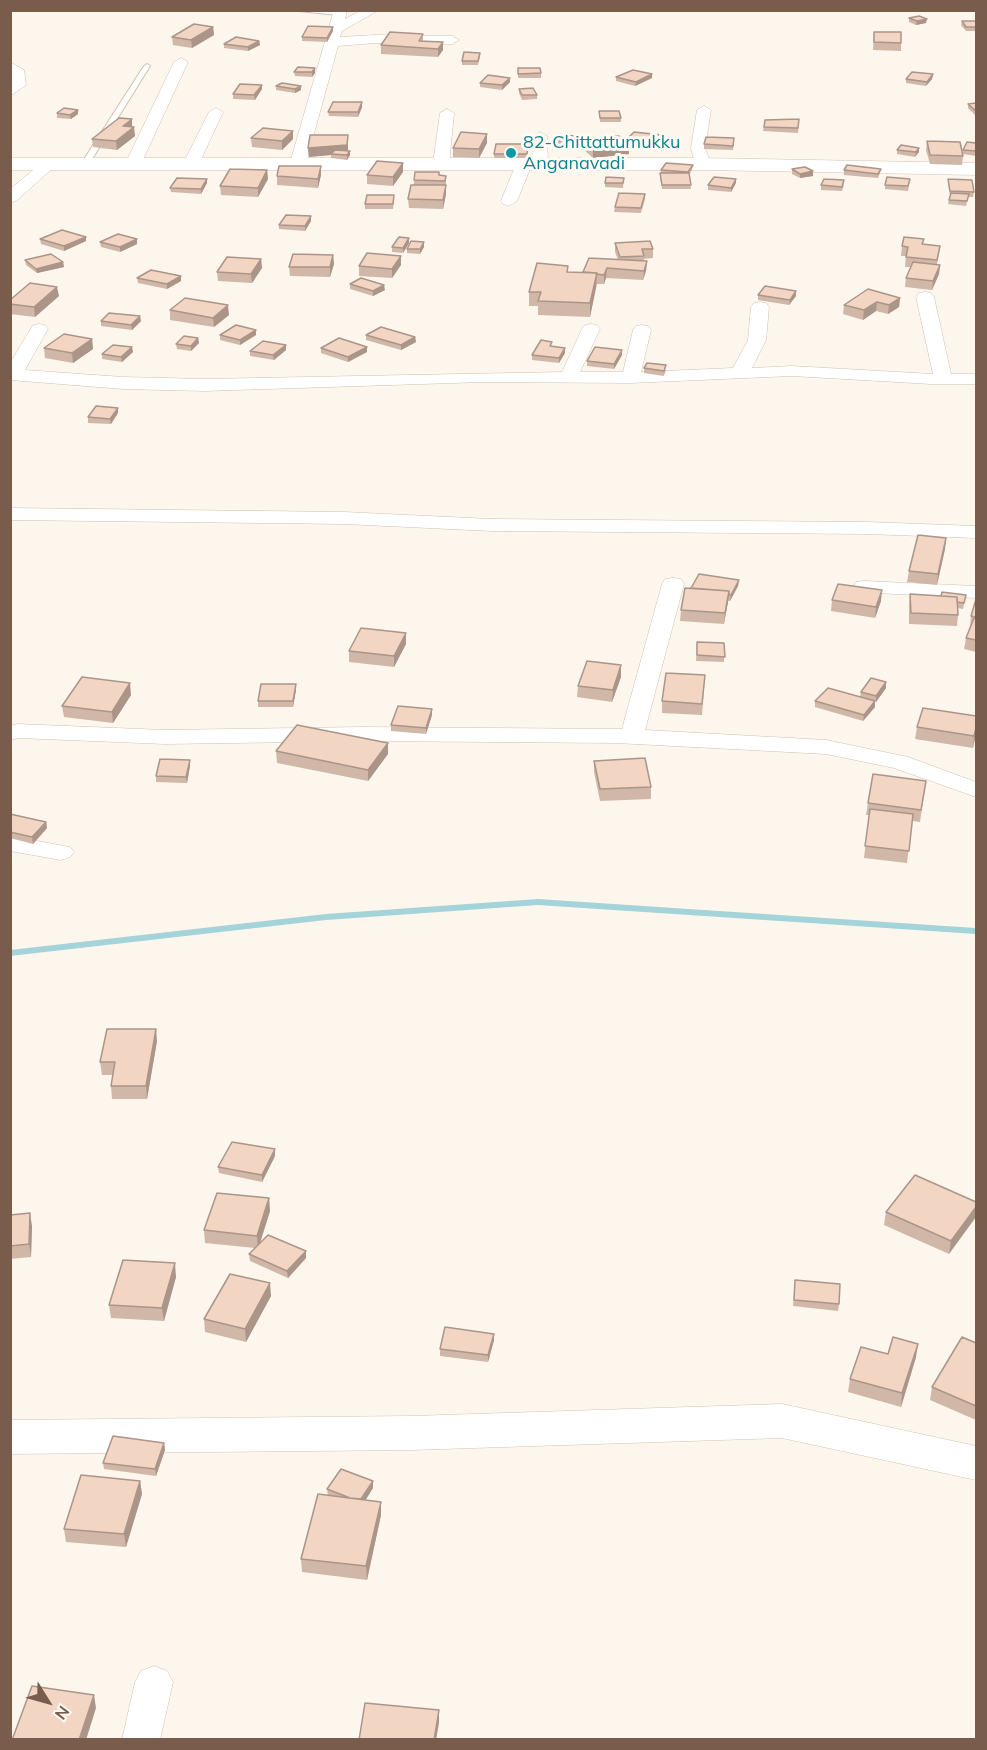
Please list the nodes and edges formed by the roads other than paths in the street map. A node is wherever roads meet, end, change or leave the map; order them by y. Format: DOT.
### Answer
graph roads {
  1 [pos="291,10"];
  2 [pos="373,10"];
  3 [pos="340,12"];
  4 [pos="333,36"];
  5 [pos="452,40"];
  6 [pos="181,62"];
  7 [pos="10,66"];
  8 [pos="147,66"];
  9 [pos="10,92"];
  10 [pos="704,110"];
  11 [pos="216,112"];
  12 [pos="447,113"];
  13 [pos="540,136"];
  14 [pos="298,163"];
  15 [pos="10,164"];
  16 [pos="49,164"];
  17 [pos="85,164"];
  18 [pos="133,164"];
  19 [pos="190,164"];
  20 [pos="441,164"];
  21 [pos="532,164"];
  22 [pos="704,164"];
  23 [pos="976,169"];
  24 [pos="10,198"];
  25 [pos="509,201"];
  26 [pos="925,297"];
  27 [pos="760,307"];
  28 [pos="39,329"];
  29 [pos="591,329"];
  30 [pos="642,330"];
  31 [pos="12,374"];
  32 [pos="739,375"];
  33 [pos="568,378"];
  34 [pos="630,378"];
  35 [pos="943,379"];
  36 [pos="976,379"];
  37 [pos="10,514"];
  38 [pos="976,532"];
  39 [pos="673,584"];
  40 [pos="864,587"];
  41 [pos="976,592"];
  42 [pos="10,733"];
  43 [pos="632,737"];
  44 [pos="976,790"];
  45 [pos="10,843"];
  46 [pos="61,852"];
  47 [pos="10,1437"];
  48 [pos="976,1463"];
  49 [pos="154,1682"];
  50 [pos="141,1740"];
  1 -- 3 [label="lane"];
  2 -- 4 [label="street"];
  3 -- 4 [label="street"];
  4 -- 5 [label="street"];
  4 -- 14 [label="street"];
  6 -- 18 [label="street"];
  7 -- 9 [label="street"];
  8 -- 17 [label="lane"];
  10 -- 22 [label="street"];
  11 -- 19 [label="street"];
  12 -- 20 [label="street"];
  13 -- 21 [label="street"];
  14 -- 19 [label="main road"];
  14 -- 20 [label="main road"];
  15 -- 16 [label="main road"];
  16 -- 17 [label="main road"];
  16 -- 24 [label="street"];
  17 -- 18 [label="main road"];
  18 -- 19 [label="main road"];
  20 -- 21 [label="main road"];
  21 -- 22 [label="main road"];
  21 -- 25 [label="street"];
  22 -- 23 [label="main road"];
  26 -- 35 [label="street"];
  27 -- 32 [label="street"];
  28 -- 31 [label="street"];
  29 -- 33 [label="street"];
  30 -- 34 [label="street"];
  31 -- 33 [label="street"];
  32 -- 34 [label="street"];
  32 -- 35 [label="street"];
  33 -- 34 [label="street"];
  35 -- 36 [label="street"];
  37 -- 38 [label="street"];
  39 -- 43 [label="street"];
  40 -- 41 [label="street"];
  42 -- 43 [label="street"];
  43 -- 44 [label="street"];
  45 -- 46 [label="street"];
  47 -- 48 [label="main road"];
  49 -- 50 [label="street"];
}
